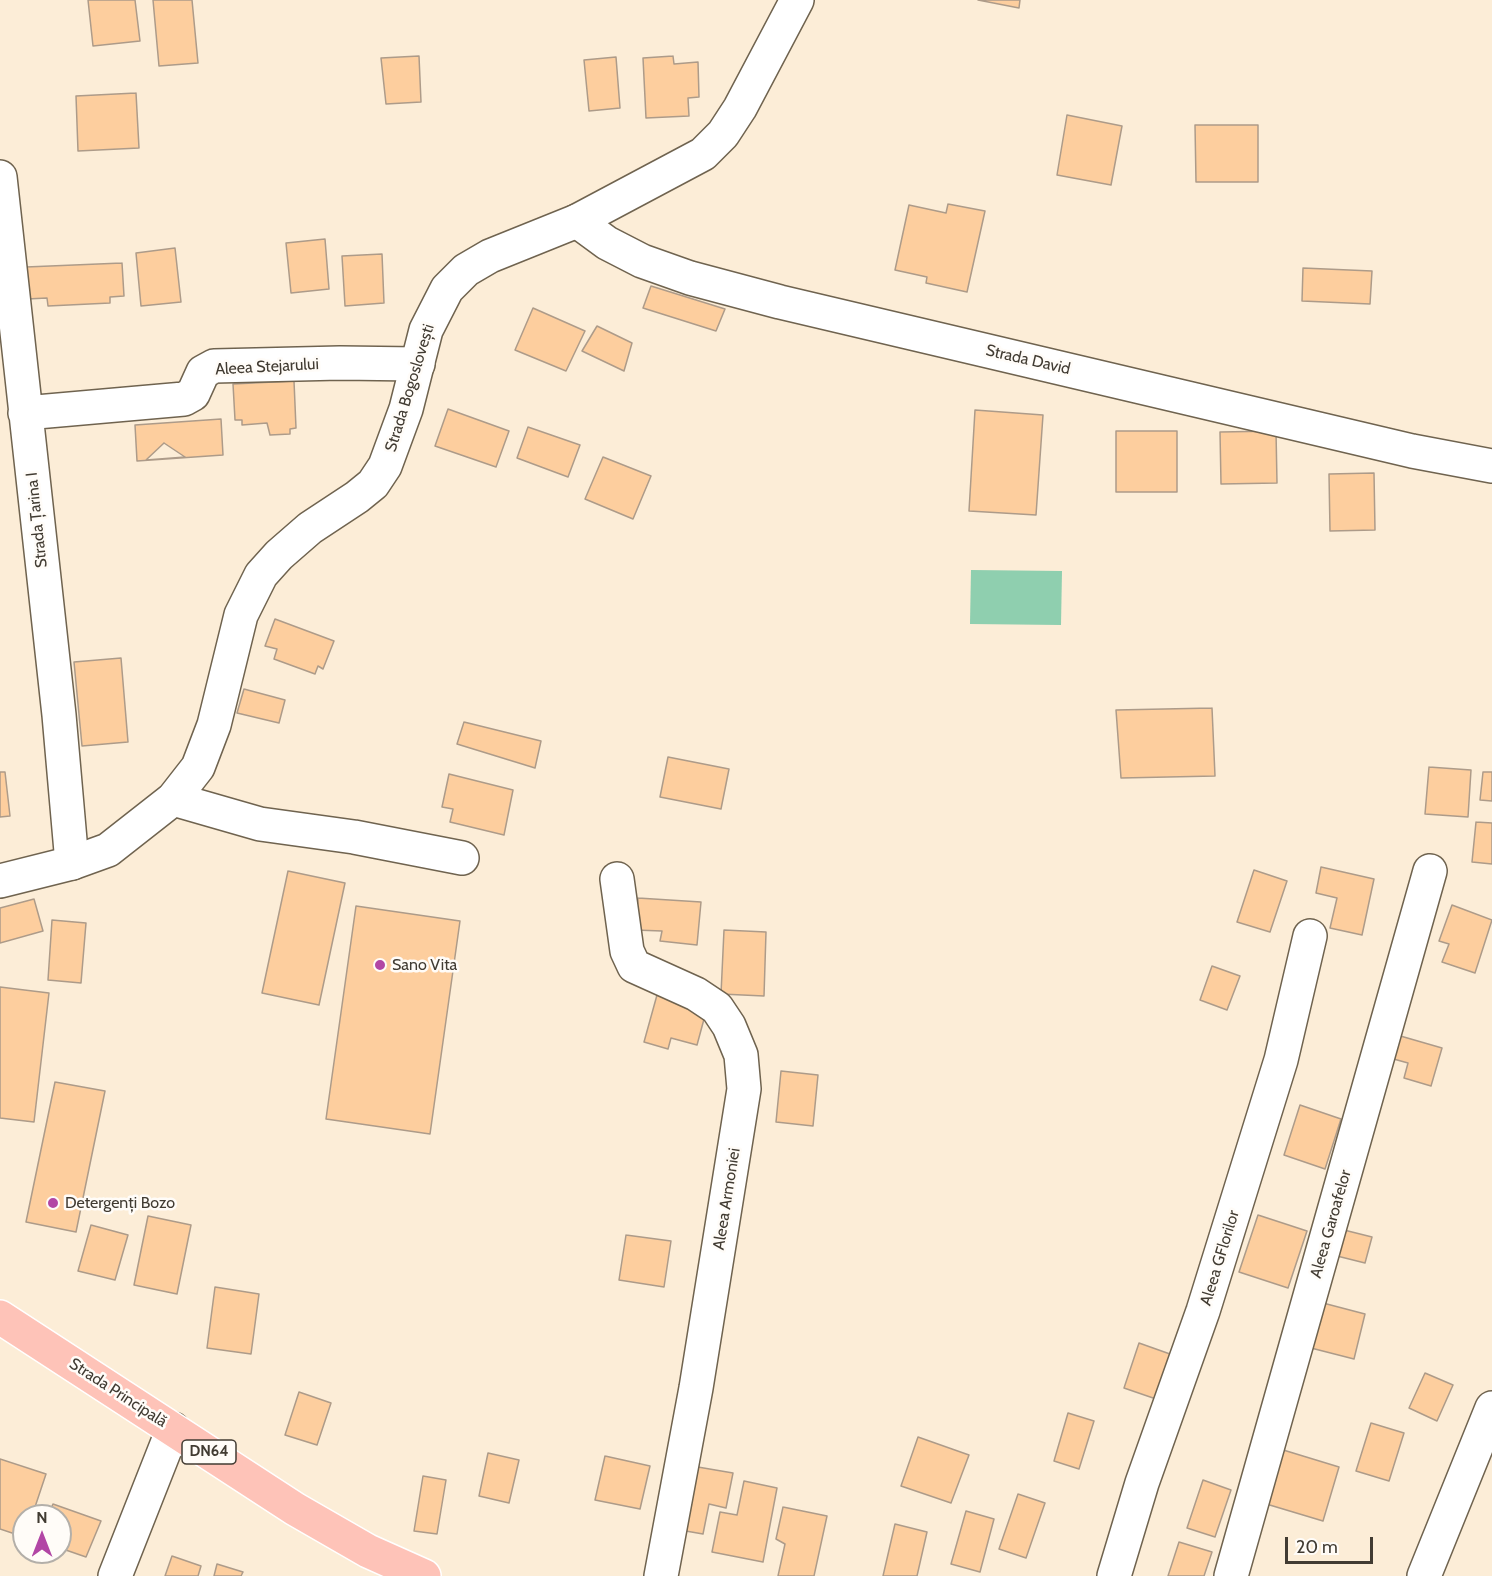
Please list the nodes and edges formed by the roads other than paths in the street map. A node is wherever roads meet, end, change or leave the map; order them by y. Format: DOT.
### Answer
graph roads {
  1 [pos="797,0"];
  2 [pos="0,177"];
  3 [pos="577,221"];
  4 [pos="418,364"];
  5 [pos="25,413"];
  6 [pos="1492,466"];
  7 [pos="173,799"];
  8 [pos="462,858"];
  9 [pos="72,863"];
  10 [pos="1430,871"];
  11 [pos="616,879"];
  12 [pos="0,881"];
  13 [pos="1310,936"];
  14 [pos="0,1317"];
  15 [pos="1492,1408"];
  16 [pos="172,1429"];
  17 [pos="115,1576"];
  18 [pos="424,1576"];
  19 [pos="661,1576"];
  20 [pos="1114,1576"];
  21 [pos="1231,1576"];
  22 [pos="1424,1576"];
  1 -- 3 [label="street, Strada Bogoslovești"];
  2 -- 5 [label="street, Strada Țarina I"];
  3 -- 4 [label="street, Strada Bogoslovești"];
  3 -- 6 [label="street, Strada David"];
  4 -- 5 [label="street, Aleea Stejarului"];
  4 -- 7 [label="street, Strada Bogoslovești"];
  5 -- 9 [label="street, Strada Țarina I"];
  7 -- 8 [label="street"];
  7 -- 9 [label="street, Strada Bogoslovești"];
  9 -- 12 [label="street, Strada Bogoslovești"];
  10 -- 21 [label="street, Aleea Garoafelor"];
  11 -- 19 [label="street, Aleea Armoniei"];
  13 -- 20 [label="street, Aleea GFlorilor"];
  14 -- 16 [label="main road, Strada Principală / DN64"];
  15 -- 22 [label="street"];
  16 -- 17 [label="street"];
  16 -- 18 [label="main road, Strada Principală / DN64"];
}
